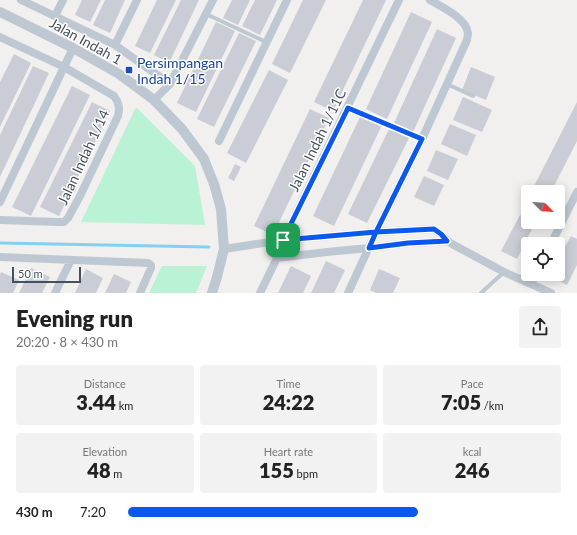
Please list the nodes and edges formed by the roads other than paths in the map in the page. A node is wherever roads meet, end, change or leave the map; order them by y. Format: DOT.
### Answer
graph roads {
  1 [pos="21,0"];
  2 [pos="63,0"];
  3 [pos="137,0"];
  4 [pos="212,0"];
  5 [pos="287,0"];
  6 [pos="399,0"];
  7 [pos="430,0"];
  8 [pos="0,12"];
  9 [pos="206,14"];
  10 [pos="55,16"];
  11 [pos="1,41"];
  12 [pos="267,42"];
  13 [pos="115,45"];
  14 [pos="73,48"];
  15 [pos="64,67"];
  16 [pos="170,84"];
  17 [pos="446,84"];
  18 [pos="473,96"];
  19 [pos="154,100"];
  20 [pos="348,108"];
  21 [pos="422,139"];
  22 [pos="220,141"];
  23 [pos="577,192"];
  24 [pos="0,202"];
  25 [pos="0,220"];
  26 [pos="376,232"];
  27 [pos="554,237"];
  28 [pos="283,240"];
  29 [pos="447,241"];
  30 [pos="269,242"];
  31 [pos="369,248"];
  32 [pos="224,249"];
  33 [pos="0,257"];
  34 [pos="277,258"];
  35 [pos="71,260"];
  36 [pos="504,272"];
  37 [pos="532,281"];
  38 [pos="531,284"];
  39 [pos="55,293"];
  40 [pos="140,293"];
  41 [pos="212,293"];
  42 [pos="260,293"];
  43 [pos="348,293"];
  44 [pos="481,293"];
  45 [pos="551,293"];
  1 -- 10 [label="street"];
  2 -- 10 [label="street"];
  3 -- 13 [label="street"];
  4 -- 9 [label="street"];
  5 -- 12 [label="street"];
  6 -- 20 [label="street, Jalan Indah 1/11C"];
  7 -- 17 [label="street"];
  8 -- 14 [label="street, Jalan Indah 1"];
  9 -- 12 [label="lane"];
  9 -- 16 [label="street"];
  10 -- 13 [label="street"];
  11 -- 15 [label="street"];
  12 -- 22 [label="street"];
  13 -- 16 [label="street"];
  14 -- 15 [label="street"];
  14 -- 19 [label="street, Jalan Indah 1"];
  15 -- 24 [label="street"];
  15 -- 25 [label="street, Jalan Indah 1/14"];
  16 -- 19 [label="street"];
  17 -- 18 [label="lane"];
  17 -- 21 [label="street"];
  19 -- 32 [label="street, Jalan Indah 1"];
  20 -- 21 [label="lane"];
  20 -- 28 [label="street, Jalan Indah 1/11C"];
  21 -- 26 [label="street"];
  23 -- 27 [label="street"];
  26 -- 28 [label="street"];
  26 -- 29 [label="street"];
  26 -- 31 [label="street"];
  28 -- 30 [label="street"];
  28 -- 34 [label="street, Jalan Indah 1/11C"];
  29 -- 31 [label="street"];
  29 -- 36 [label="street"];
  30 -- 32 [label="street"];
  30 -- 34 [label="street"];
  31 -- 34 [label="street"];
  31 -- 43 [label="street"];
  32 -- 41 [label="street, Jalan Indah 1"];
  33 -- 35 [label="street"];
  34 -- 42 [label="street, Jalan Indah 1/11C"];
  35 -- 39 [label="street"];
  35 -- 40 [label="street"];
  36 -- 38 [label="street"];
  36 -- 44 [label="lane"];
  37 -- 38 [label="street"];
  38 -- 45 [label="street"];
}
